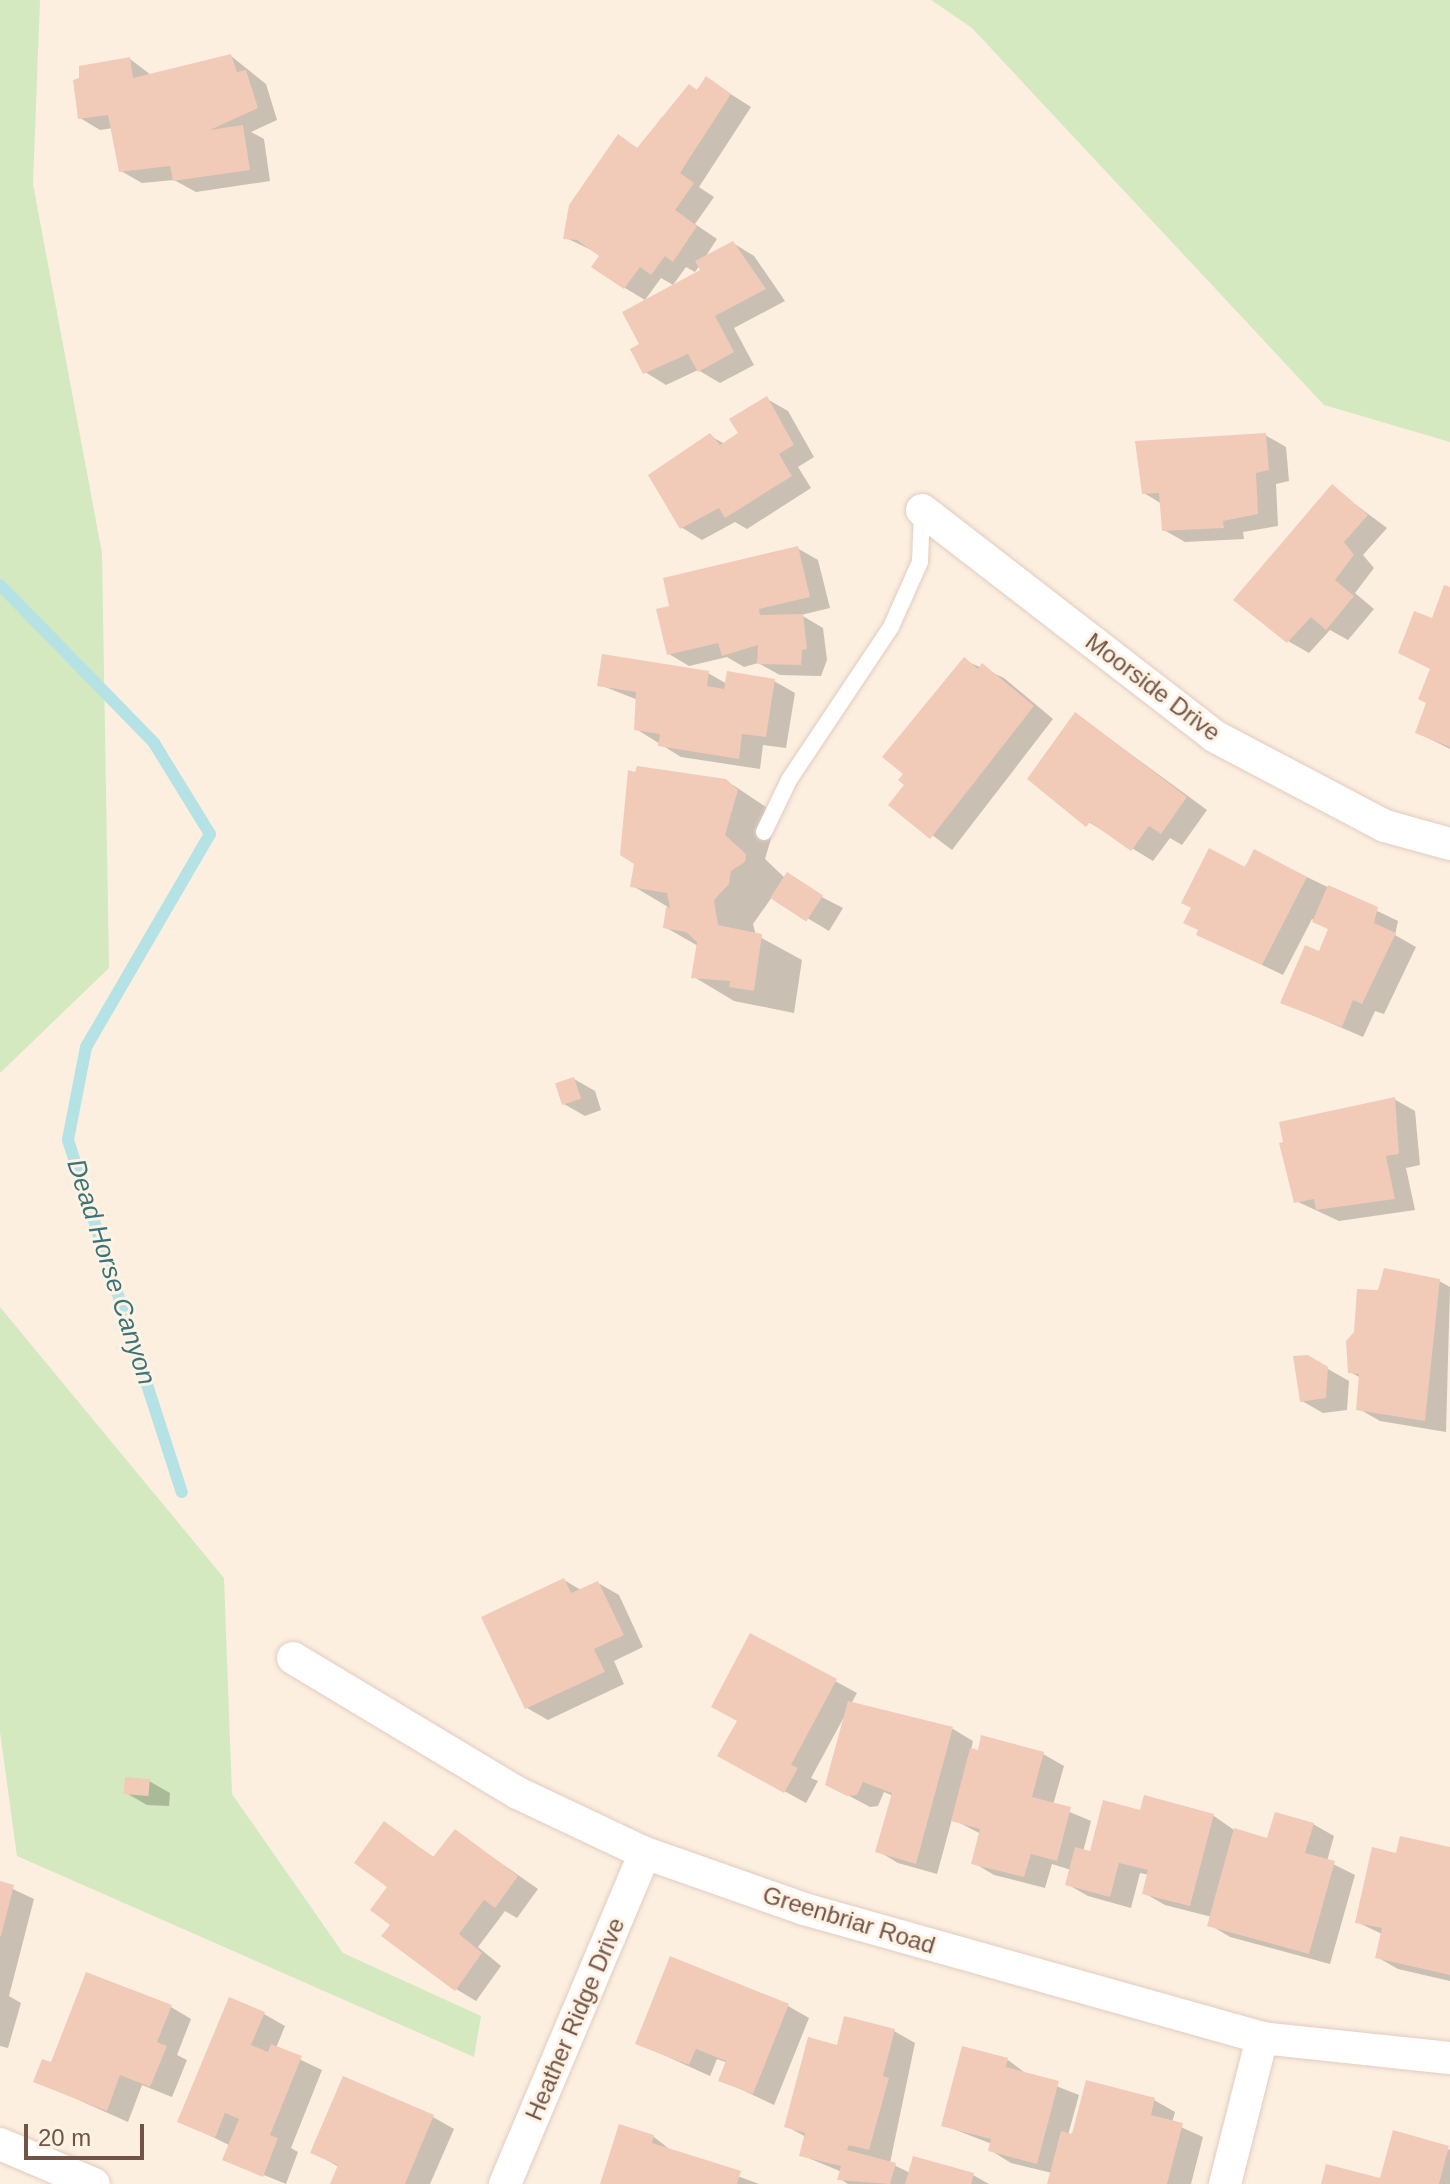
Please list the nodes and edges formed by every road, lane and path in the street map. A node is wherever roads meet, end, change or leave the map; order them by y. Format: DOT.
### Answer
graph roads {
  1 [pos="922,510"];
  2 [pos="764,832"];
  3 [pos="1450,844"];
  4 [pos="293,1658"];
  5 [pos="645,1853"];
  6 [pos="1262,2038"];
  7 [pos="1450,2058"];
  8 [pos="0,2144"];
  9 [pos="94,2184"];
  10 [pos="505,2184"];
  11 [pos="1225,2184"];
  1 -- 2 [label="lane"];
  1 -- 3 [label="street, Moorside Drive"];
  4 -- 5 [label="street, Greenbriar Road"];
  5 -- 6 [label="street, Greenbriar Road"];
  5 -- 10 [label="street, Heather Ridge Drive"];
  6 -- 7 [label="street, Greenbriar Road"];
  6 -- 11 [label="street"];
  8 -- 9 [label="street"];
}
